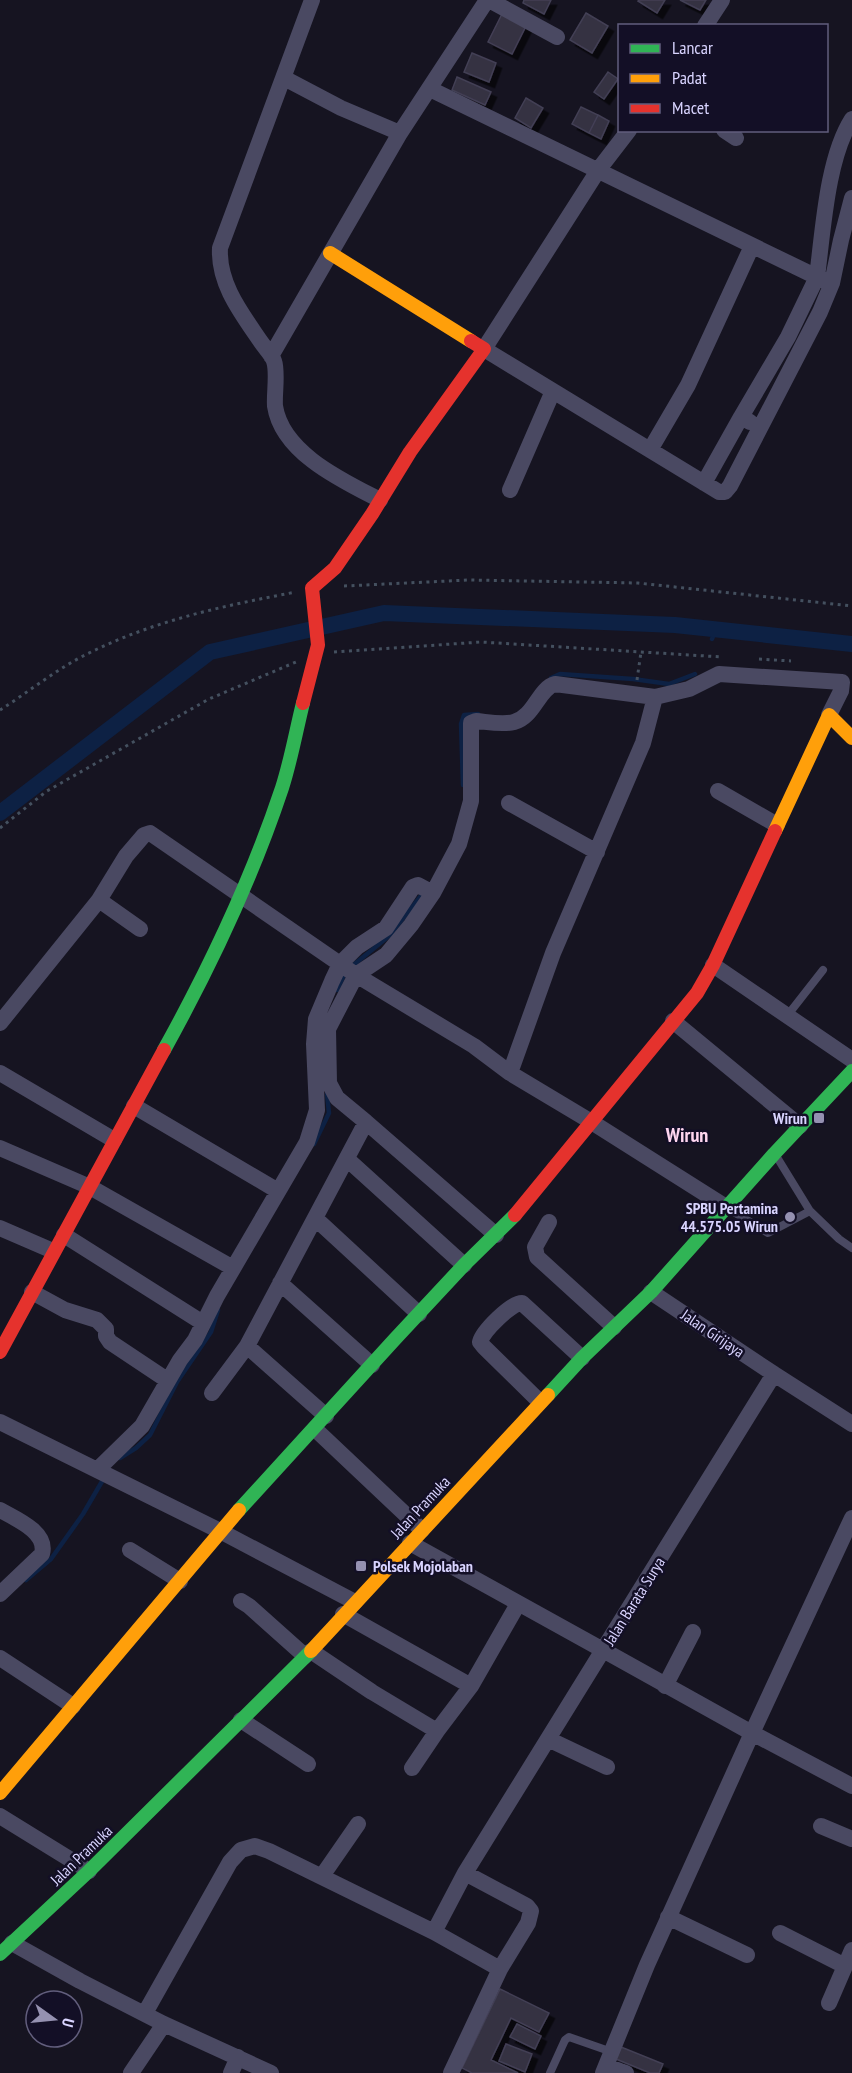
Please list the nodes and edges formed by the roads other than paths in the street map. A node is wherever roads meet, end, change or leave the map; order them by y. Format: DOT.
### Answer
graph roads {
  1 [pos="312,0"];
  2 [pos="722,0"];
  3 [pos="481,2"];
  4 [pos="706,24"];
  5 [pos="557,37"];
  6 [pos="284,78"];
  7 [pos="430,89"];
  8 [pos="852,119"];
  9 [pos="627,132"];
  10 [pos="400,133"];
  11 [pos="599,169"];
  12 [pos="852,198"];
  13 [pos="752,246"];
  14 [pos="330,253"];
  15 [pos="845,262"];
  16 [pos="825,280"];
  17 [pos="484,349"];
  18 [pos="270,356"];
  19 [pos="553,391"];
  20 [pos="751,422"];
  21 [pos="650,450"];
  22 [pos="704,483"];
  23 [pos="510,490"];
  24 [pos="380,500"];
  25 [pos="655,697"];
  26 [pos="829,716"];
  27 [pos="852,738"];
  28 [pos="718,791"];
  29 [pos="509,803"];
  30 [pos="777,825"];
  31 [pos="597,852"];
  32 [pos="429,890"];
  33 [pos="240,896"];
  34 [pos="99,900"];
  35 [pos="140,929"];
  36 [pos="713,965"];
  37 [pos="348,969"];
  38 [pos="823,970"];
  39 [pos="786,1017"];
  40 [pos="673,1021"];
  41 [pos="0,1023"];
  42 [pos="852,1060"];
  43 [pos="852,1071"];
  44 [pos="0,1073"];
  45 [pos="510,1073"];
  46 [pos="134,1106"];
  47 [pos="590,1120"];
  48 [pos="366,1122"];
  49 [pos="800,1126"];
  50 [pos="114,1140"];
  51 [pos="0,1148"];
  52 [pos="774,1154"];
  53 [pos="347,1159"];
  54 [pos="90,1187"];
  55 [pos="278,1191"];
  56 [pos="726,1208"];
  57 [pos="810,1211"];
  58 [pos="316,1219"];
  59 [pos="549,1222"];
  60 [pos="0,1228"];
  61 [pos="64,1235"];
  62 [pos="496,1235"];
  63 [pos="852,1248"];
  64 [pos="53,1251"];
  65 [pos="464,1265"];
  66 [pos="233,1268"];
  67 [pos="280,1283"];
  68 [pos="32,1292"];
  69 [pos="651,1292"];
  70 [pos="419,1314"];
  71 [pos="202,1323"];
  72 [pos="614,1327"];
  73 [pos="247,1346"];
  74 [pos="0,1352"];
  75 [pos="582,1358"];
  76 [pos="372,1365"];
  77 [pos="774,1374"];
  78 [pos="167,1380"];
  79 [pos="212,1393"];
  80 [pos="540,1402"];
  81 [pos="326,1416"];
  82 [pos="0,1422"];
  83 [pos="852,1424"];
  84 [pos="315,1429"];
  85 [pos="102,1473"];
  86 [pos="0,1510"];
  87 [pos="852,1518"];
  88 [pos="422,1530"];
  89 [pos="220,1531"];
  90 [pos="410,1543"];
  91 [pos="130,1550"];
  92 [pos="180,1581"];
  93 [pos="2,1590"];
  94 [pos="241,1601"];
  95 [pos="518,1604"];
  96 [pos="349,1608"];
  97 [pos="693,1632"];
  98 [pos="603,1650"];
  99 [pos="308,1653"];
  100 [pos="0,1659"];
  101 [pos="471,1686"];
  102 [pos="665,1686"];
  103 [pos="73,1706"];
  104 [pos="241,1720"];
  105 [pos="437,1731"];
  106 [pos="752,1733"];
  107 [pos="548,1739"];
  108 [pos="308,1764"];
  109 [pos="606,1767"];
  110 [pos="412,1768"];
  111 [pos="852,1786"];
  112 [pos="0,1793"];
  113 [pos="0,1816"];
  114 [pos="358,1824"];
  115 [pos="821,1826"];
  116 [pos="852,1839"];
  117 [pos="89,1871"];
  118 [pos="465,1873"];
  119 [pos="322,1876"];
  120 [pos="668,1917"];
  121 [pos="434,1932"];
  122 [pos="780,1933"];
  123 [pos="6,1948"];
  124 [pos="852,1950"];
  125 [pos="747,1955"];
  126 [pos="845,1966"];
  127 [pos="500,1969"];
  128 [pos="829,2003"];
  129 [pos="144,2013"];
  130 [pos="164,2024"];
  131 [pos="238,2057"];
  132 [pos="607,2064"];
  133 [pos="131,2073"];
  134 [pos="231,2073"];
  135 [pos="271,2073"];
  136 [pos="451,2073"];
  137 [pos="550,2073"];
  138 [pos="626,2073"];
  1 -- 6 [label="street"];
  2 -- 4 [label="street"];
  3 -- 5 [label="street"];
  3 -- 7 [label="street"];
  6 -- 10 [label="street"];
  6 -- 18 [label="street"];
  7 -- 10 [label="street"];
  7 -- 11 [label="street"];
  8 -- 16 [label="street"];
  9 -- 11 [label="street"];
  10 -- 14 [label="street"];
  11 -- 13 [label="street"];
  11 -- 17 [label="street"];
  12 -- 15 [label="street"];
  13 -- 16 [label="street"];
  13 -- 21 [label="street"];
  14 -- 17 [label="street"];
  14 -- 18 [label="street"];
  15 -- 16 [label="street"];
  16 -- 20 [label="street"];
  17 -- 19 [label="street"];
  17 -- 24 [label="street"];
  18 -- 24 [label="street"];
  19 -- 21 [label="street"];
  19 -- 23 [label="street"];
  20 -- 22 [label="street"];
  20 -- 22 [label="street"];
  21 -- 22 [label="street"];
  24 -- 33 [label="street"];
  25 -- 26 [label="street"];
  25 -- 31 [label="street"];
  25 -- 32 [label="street"];
  26 -- 27 [label="street"];
  26 -- 30 [label="street"];
  28 -- 30 [label="street"];
  29 -- 31 [label="street"];
  30 -- 36 [label="street"];
  31 -- 45 [label="street"];
  32 -- 37 [label="street"];
  32 -- 37 [label="street"];
  33 -- 34 [label="street"];
  33 -- 37 [label="street"];
  33 -- 46 [label="street"];
  34 -- 35 [label="street"];
  34 -- 41 [label="street"];
  36 -- 39 [label="street"];
  36 -- 40 [label="street"];
  37 -- 45 [label="street"];
  37 -- 48 [label="street"];
  37 -- 55 [label="street"];
  38 -- 39 [label="lane"];
  39 -- 42 [label="street"];
  40 -- 47 [label="street"];
  40 -- 49 [label="street"];
  43 -- 49 [label="street, Jalan Pramuka"];
  44 -- 50 [label="street"];
  45 -- 47 [label="street"];
  46 -- 50 [label="street"];
  46 -- 55 [label="street"];
  47 -- 56 [label="street"];
  47 -- 62 [label="street"];
  48 -- 53 [label="street"];
  48 -- 62 [label="street"];
  49 -- 52 [label="street, Jalan Pramuka"];
  50 -- 54 [label="street"];
  51 -- 54 [label="street"];
  52 -- 56 [label="street, Jalan Pramuka"];
  52 -- 57 [label="lane"];
  53 -- 58 [label="street"];
  53 -- 65 [label="street"];
  54 -- 61 [label="street"];
  54 -- 66 [label="street"];
  55 -- 66 [label="street"];
  56 -- 57 [label="lane"];
  56 -- 69 [label="street, Jalan Pramuka"];
  57 -- 63 [label="lane"];
  58 -- 67 [label="street"];
  58 -- 70 [label="street"];
  59 -- 72 [label="street"];
  60 -- 64 [label="street"];
  61 -- 64 [label="street"];
  61 -- 71 [label="street"];
  62 -- 65 [label="street"];
  64 -- 68 [label="street"];
  65 -- 70 [label="street"];
  66 -- 71 [label="street"];
  67 -- 73 [label="street"];
  67 -- 76 [label="street"];
  68 -- 74 [label="street"];
  68 -- 78 [label="street"];
  69 -- 72 [label="street, Jalan Pramuka"];
  69 -- 77 [label="street, Jalan Girijaya"];
  70 -- 76 [label="street"];
  71 -- 78 [label="street"];
  72 -- 75 [label="street, Jalan Pramuka"];
  73 -- 79 [label="street"];
  73 -- 81 [label="street"];
  75 -- 80 [label="street, Jalan Pramuka"];
  75 -- 80 [label="street"];
  76 -- 81 [label="street"];
  77 -- 83 [label="street"];
  77 -- 98 [label="street, Jalan Barata Surya"];
  78 -- 85 [label="street"];
  80 -- 88 [label="street, Jalan Pramuka"];
  81 -- 84 [label="street"];
  82 -- 85 [label="street"];
  84 -- 88 [label="street"];
  84 -- 89 [label="street"];
  85 -- 89 [label="street"];
  86 -- 93 [label="street"];
  87 -- 106 [label="street"];
  88 -- 90 [label="street, Jalan Pramuka"];
  89 -- 92 [label="street"];
  89 -- 96 [label="street"];
  90 -- 95 [label="street"];
  90 -- 96 [label="street, Jalan Pramuka"];
  91 -- 92 [label="street"];
  92 -- 103 [label="street"];
  94 -- 99 [label="street"];
  95 -- 98 [label="street"];
  95 -- 101 [label="street"];
  96 -- 99 [label="street, Jalan Pramuka"];
  96 -- 101 [label="street"];
  97 -- 102 [label="street"];
  98 -- 102 [label="street, Jalan Barata Surya"];
  98 -- 107 [label="street"];
  99 -- 104 [label="street, Jalan Pramuka"];
  99 -- 105 [label="street"];
  100 -- 103 [label="street"];
  101 -- 105 [label="street"];
  102 -- 106 [label="street, Jalan Barata Surya"];
  103 -- 112 [label="street"];
  104 -- 108 [label="street"];
  104 -- 117 [label="street, Jalan Pramuka"];
  105 -- 110 [label="street"];
  106 -- 111 [label="street, Jalan Barata Surya"];
  106 -- 120 [label="street"];
  107 -- 109 [label="street"];
  107 -- 118 [label="street"];
  113 -- 117 [label="street"];
  114 -- 119 [label="street"];
  115 -- 116 [label="street"];
  117 -- 123 [label="street, Jalan Pramuka"];
  118 -- 121 [label="street"];
  118 -- 127 [label="street"];
  119 -- 121 [label="street"];
  119 -- 129 [label="street"];
  120 -- 125 [label="street"];
  120 -- 132 [label="street"];
  121 -- 127 [label="street"];
  122 -- 126 [label="street"];
  123 -- 129 [label="street"];
  124 -- 126 [label="street"];
  126 -- 128 [label="street"];
  127 -- 136 [label="street"];
  129 -- 130 [label="street"];
  130 -- 131 [label="street"];
  130 -- 133 [label="street"];
  131 -- 134 [label="street"];
  131 -- 135 [label="street"];
  132 -- 137 [label="lane"];
  132 -- 138 [label="street"];
}
